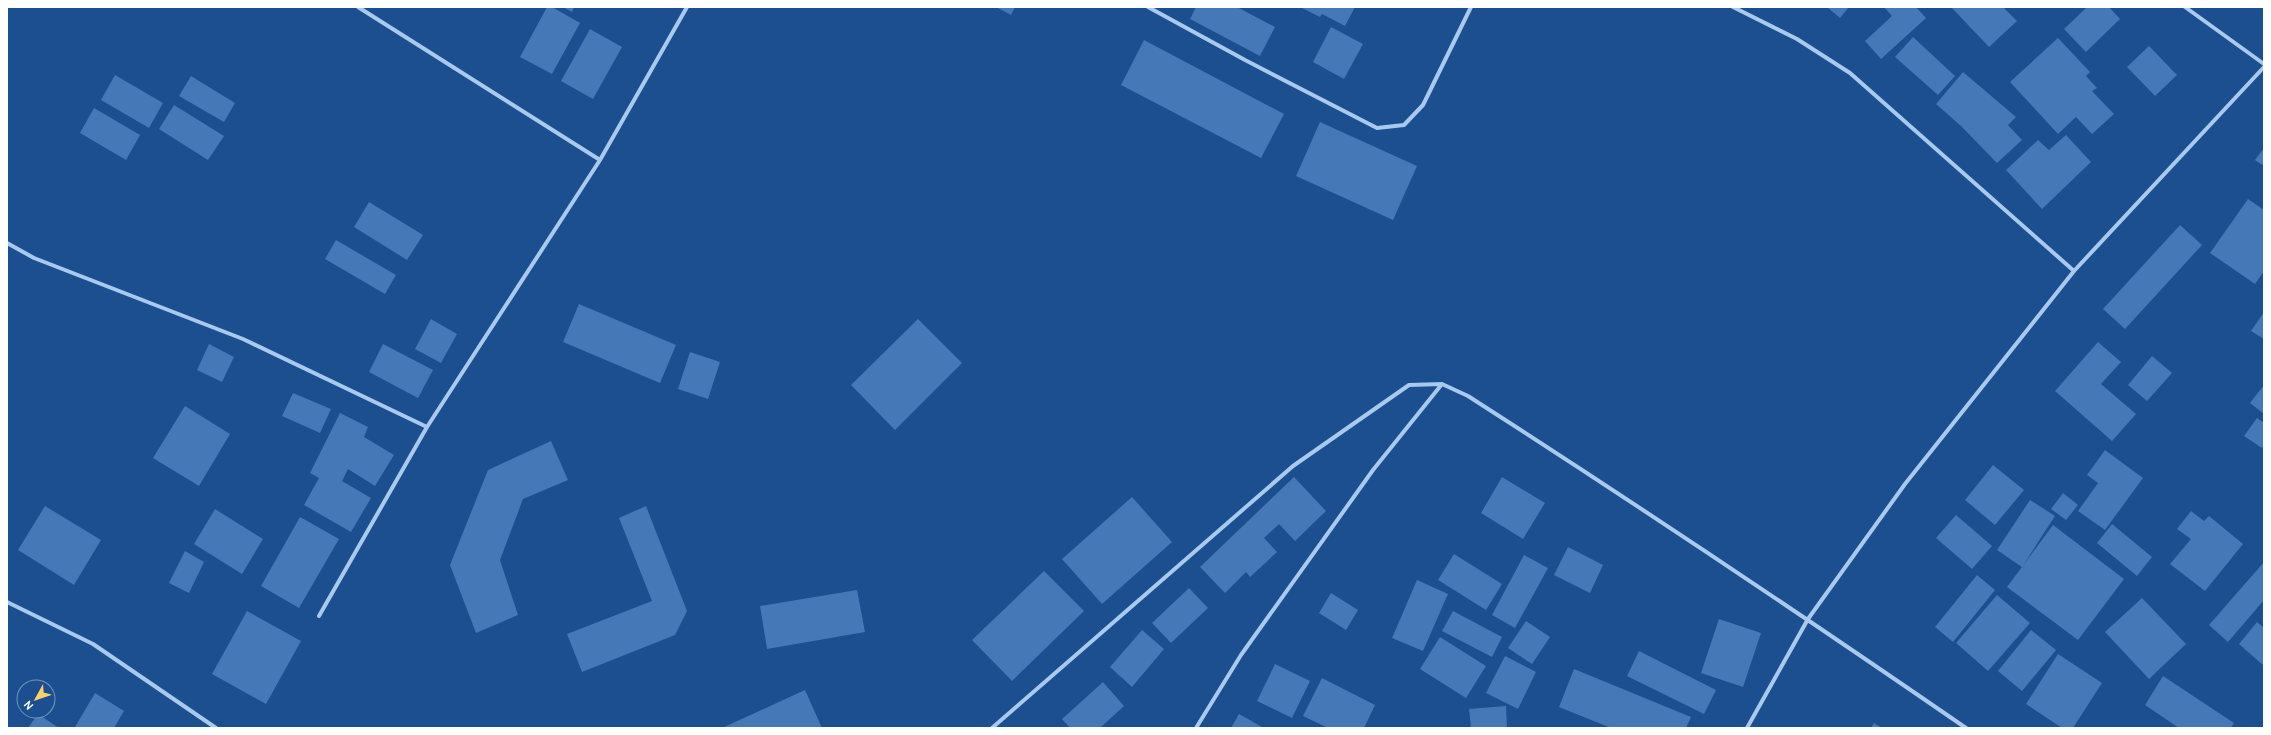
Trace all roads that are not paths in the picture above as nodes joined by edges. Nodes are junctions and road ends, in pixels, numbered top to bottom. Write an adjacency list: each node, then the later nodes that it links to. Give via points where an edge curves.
1 (358, 7): 8 (street)
2 (686, 7): 8 (street)
3 (1148, 7): 4 (street, via 1377,128 1404,125 1423,105)
4 (1471, 7)
5 (1733, 7): 10 (street, via 1798,39 1850,72)
6 (2185, 7): 7 (street)
7 (2264, 66): 10 (street)
8 (600, 160): 12 (street)
9 (7, 242): 12 (street, via 34,258 244,339)
10 (2074, 271): 15 (street, via 1905,484)
11 (1442, 384): 15 (street, via 1468,396); 17 (street, via 1409,385 1293,466); 18 (street, via 1336,521 1241,655)
12 (428, 427): 14 (street)
13 (7, 602): 16 (street, via 92,644)
14 (319, 616)
15 (1808, 619): 19 (street); 20 (street)
16 (216, 728)
17 (992, 728)
18 (1196, 728)
19 (1747, 728)
20 (1966, 728)

